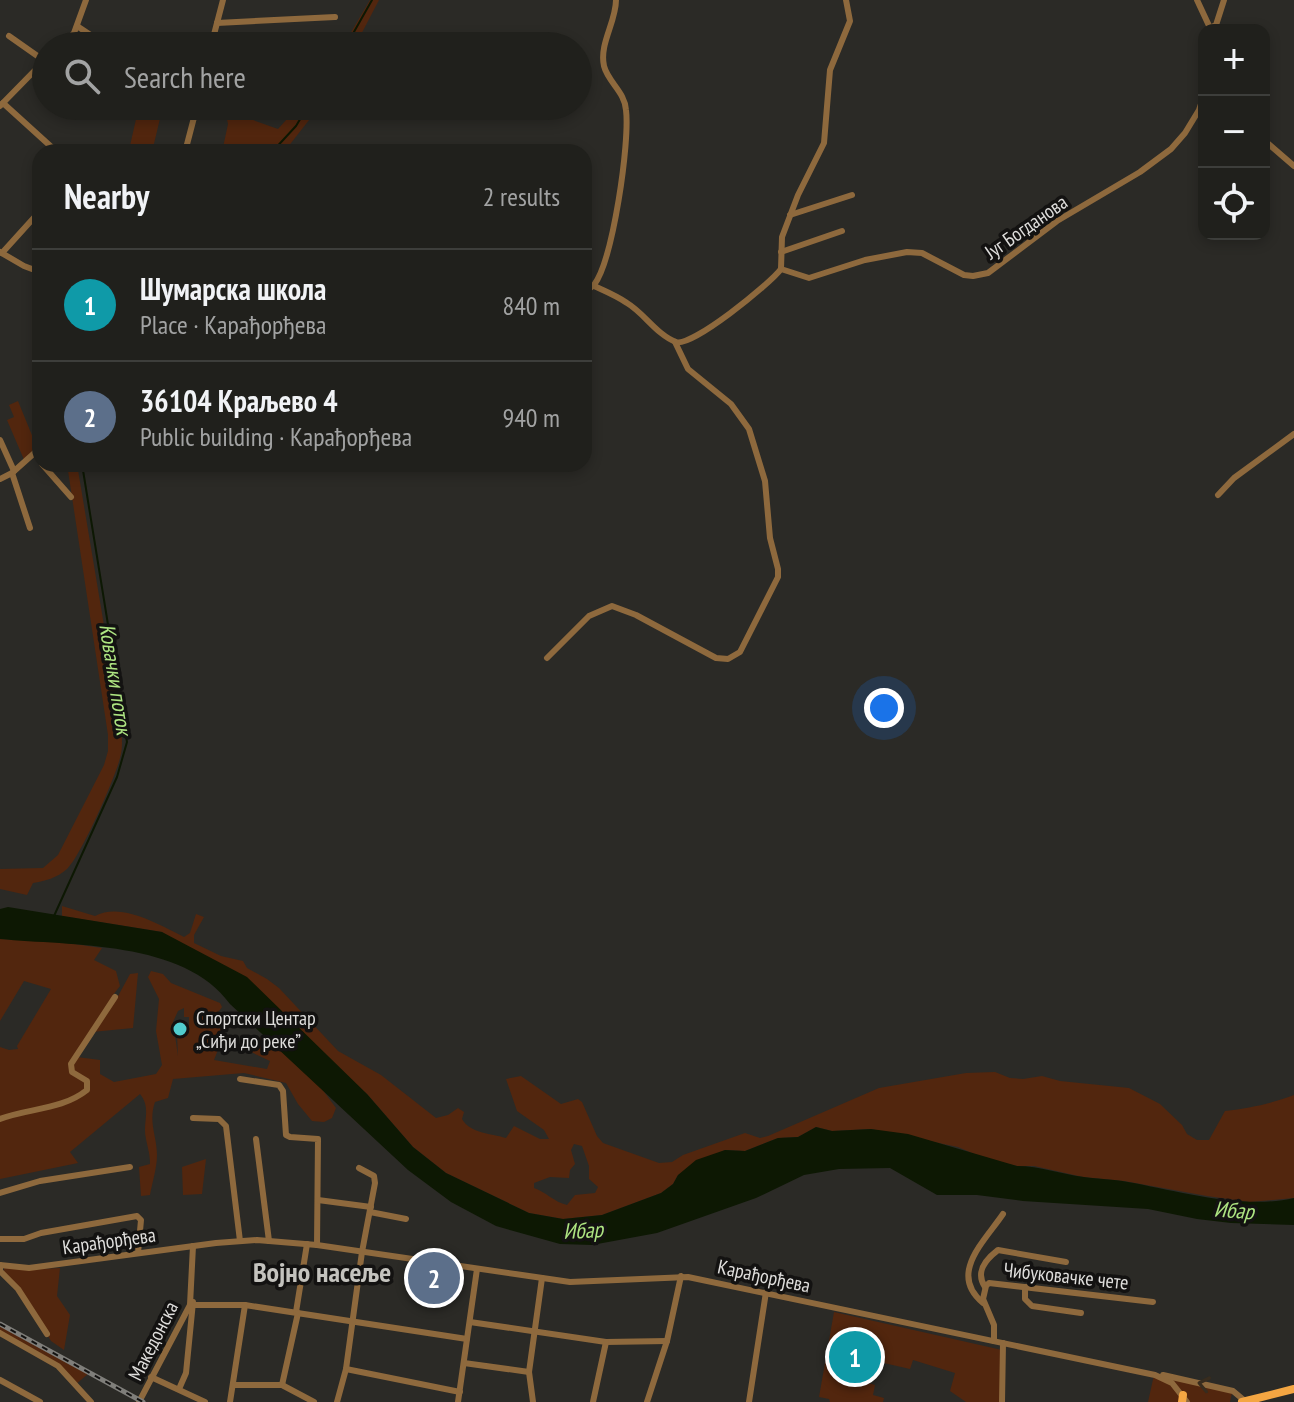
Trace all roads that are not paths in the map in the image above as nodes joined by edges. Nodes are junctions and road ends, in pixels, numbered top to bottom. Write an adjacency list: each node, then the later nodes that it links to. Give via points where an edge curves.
1 (76, 0): 7 (street)
2 (223, 0): 9 (street)
3 (616, 0): 36 (street, via 604,68 627,110 623,165 613,233)
4 (846, 0): 29 (street, via 850,21 830,70 824,143)
5 (1197, 0): 10 (street)
6 (1224, 0): 11 (street)
7 (86, 2): 12 (street)
8 (335, 17): 9 (street)
9 (217, 23): 15 (street)
10 (1208, 24)
11 (1216, 24)
12 (77, 26): 13 (street); 14 (street)
13 (72, 32)
14 (86, 32)
15 (215, 32)
16 (9, 36): 17 (street)
17 (32, 52)
18 (32, 74): 21 (street)
19 (0, 91): 21 (street)
20 (1204, 96): 35 (street, Југ Богданова, via 1171,149 1057,221 988,273 964,275 922,253 907,252 809,278)
21 (9, 97): 22 (street)
22 (1, 105): 24 (street)
23 (193, 120): 25 (street)
24 (47, 144)
25 (187, 144)
26 (1270, 145): 27 (street)
27 (1294, 166)
28 (852, 195): 29 (street)
29 (790, 215): 33 (street)
30 (32, 219): 32 (street)
31 (842, 231): 33 (street)
32 (1, 252): 34 (street)
33 (781, 252): 35 (street)
34 (32, 269)
35 (781, 269): 37 (street, via 691,341)
36 (594, 286): 37 (street, via 627,303)
37 (675, 342): 47 (street, via 688,369 731,404 749,429 765,481 778,577 740,652 728,659 716,658 612,606 589,616)
38 (1294, 434): 44 (street)
39 (0, 440): 41 (street)
40 (32, 456): 41 (street)
41 (13, 472): 43 (street); 46 (street)
42 (49, 472): 45 (street)
43 (0, 479)
44 (1218, 495)
45 (71, 497)
46 (30, 528)
47 (547, 658)
48 (115, 997): 51 (street, via 71,1064 72,1072 89,1084 84,1093 47,1109)
49 (240, 1079): 56 (street, via 279,1085 286,1135 318,1139)
50 (193, 1118): 61 (street, via 219,1119 226,1126)
51 (0, 1119)
52 (256, 1139): 62 (street)
53 (130, 1167): 55 (street)
54 (359, 1168): 57 (street, via 374,1176)
55 (0, 1193)
56 (318, 1200): 57 (street); 64 (street)
57 (370, 1210): 59 (street); 66 (street)
58 (1003, 1214): 78 (street, via 966,1277)
59 (406, 1219)
60 (0, 1239): 67 (street, via 137,1216)
61 (240, 1241): 62 (street, Карађорђева); 65 (street, Карађорђева)
62 (269, 1241): 63 (street, Карађорђева)
63 (307, 1244): 64 (street, Карађорђева); 80 (street)
64 (317, 1245): 66 (street, Карађорђева)
65 (193, 1246): 67 (street, Карађорђева); 77 (street, Македонска)
66 (362, 1252): 70 (street, Карађорђева); 82 (street)
67 (138, 1253): 69 (street, Карађорђева, via 29,1268)
68 (1066, 1262): 73 (street, via 998,1250 979,1274)
69 (0, 1265): 86 (street, Карађорђева)
70 (477, 1269): 72 (street, Карађорђева); 83 (street)
71 (681, 1276): 72 (street, Карађорђева, via 570,1282); 75 (street, Карађорђева); 88 (street)
72 (542, 1278): 84 (street)
73 (985, 1287): 74 (street, Чибуковачке чете); 78 (street, Чибуковачке чете)
74 (1025, 1287): 76 (street, Чибуковачке чете); 81 (street, via 1025,1299 1032,1306)
75 (766, 1292): 89 (street, Карађорђева); 116 (street)
76 (1153, 1302)
77 (192, 1303): 79 (street); 96 (street, Македонска); 100 (street, via 186,1373)
78 (983, 1303): 89 (street, Чибуковачке чете, via 994,1325)
79 (245, 1305): 80 (street); 98 (street)
80 (297, 1313): 82 (street); 99 (street)
81 (1081, 1313)
82 (352, 1321): 87 (street); 93 (street)
83 (470, 1322): 84 (street); 87 (street)
84 (535, 1331): 90 (street); 94 (street)
85 (0, 1333): 106 (street, via 58,1366)
86 (47, 1334)
87 (467, 1339): 92 (street)
88 (667, 1341): 90 (street); 115 (street)
89 (994, 1341): 91 (street, Карађорђева)
90 (606, 1342): 114 (street)
91 (1003, 1343): 95 (street, Карађорђева); 117 (street)
92 (464, 1363): 94 (street); 102 (street)
93 (346, 1369): 102 (street); 111 (street)
94 (529, 1372): 113 (street)
95 (1155, 1375): 103 (street, Карађорђева, via 1172,1383); 104 (street, Карађорђева, one-way to 95, via 1219,1387)
96 (151, 1377): 100 (street); 107 (street, Македонска)
97 (0, 1380): 105 (street)
98 (233, 1385): 99 (street); 109 (street)
99 (282, 1385): 110 (street)
100 (179, 1389): 108 (street)
101 (1294, 1389): 104 (main road)
102 (460, 1392): 112 (street)
103 (1184, 1400)
104 (1242, 1400)
105 (40, 1402)
106 (91, 1402)
107 (139, 1402)
108 (205, 1402)
109 (230, 1402)
110 (314, 1402)
111 (337, 1402)
112 (458, 1402)
113 (533, 1402)
114 (593, 1402)
115 (647, 1402)
116 (749, 1402)
117 (1002, 1402)

